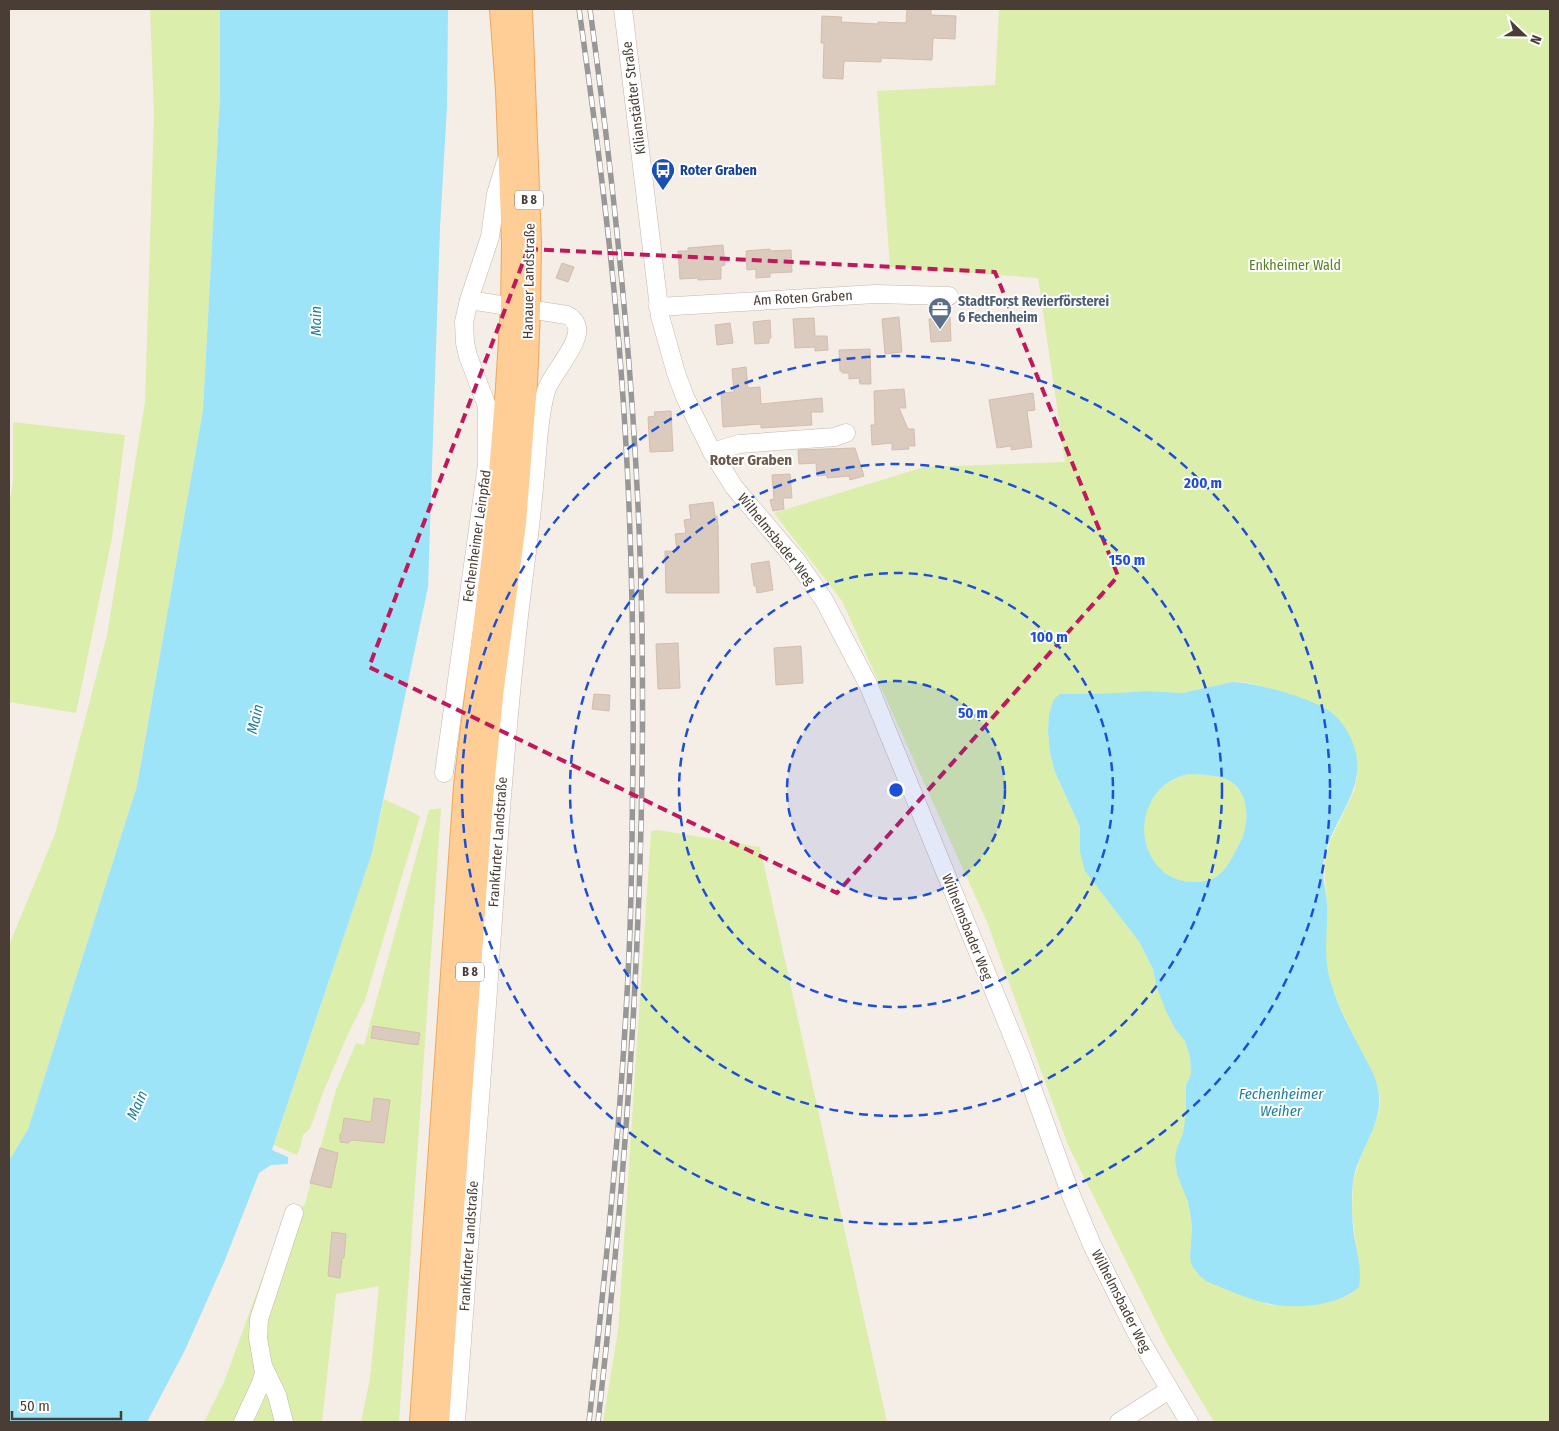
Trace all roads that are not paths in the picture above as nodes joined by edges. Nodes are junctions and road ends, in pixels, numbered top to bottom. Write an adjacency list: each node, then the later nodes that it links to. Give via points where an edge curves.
1 (501, 9): 4 (main road, Hanauer Landstraße / B 8)
2 (521, 9): 8 (main road, Hanauer Landstraße / B 8, via 528,175)
3 (623, 9): 7 (street, Kilianstädter Straße)
4 (510, 148): 6 (street, Fechenheimer Leinpfad, via 496,194 490,236); 8 (main road, Hanauer Landstraße / B 8, via 513,244)
5 (949, 296): 7 (street, Am Roten Graben, via 874,294)
6 (469, 300): 8 (street); 11 (street, Fechenheimer Leinpfad, via 464,322 466,343 487,406 486,465)
7 (658, 307): 10 (street, Wilhelmsbader Weg, via 676,373)
8 (521, 309): 17 (main road, B 8, via 505,415 494,547 465,786); 18 (main road, Hanauer Landstraße / B 8, via 515,523 482,796); 19 (street, Frankfurter Landstraße, via 567,315 574,318 578,329 573,346 549,382 540,424 502,789)
9 (846, 433): 10 (street, via 835,437 739,444)
10 (712, 452): 14 (street, Wilhelmsbader Weg, via 734,487 796,560 824,600 868,684 1021,1057 1071,1195 1139,1338)
11 (444, 773)
12 (294, 1213): 13 (street, via 259,1319 258,1338)
13 (263, 1366): 15 (street, via 264,1372); 16 (street, via 277,1395)
14 (1169, 1390): 20 (street); 21 (street, Wilhelmsbader Weg)
15 (243, 1422)
16 (284, 1422)
17 (421, 1422)
18 (438, 1422)
19 (456, 1422)
20 (1119, 1422)
21 (1189, 1422)

